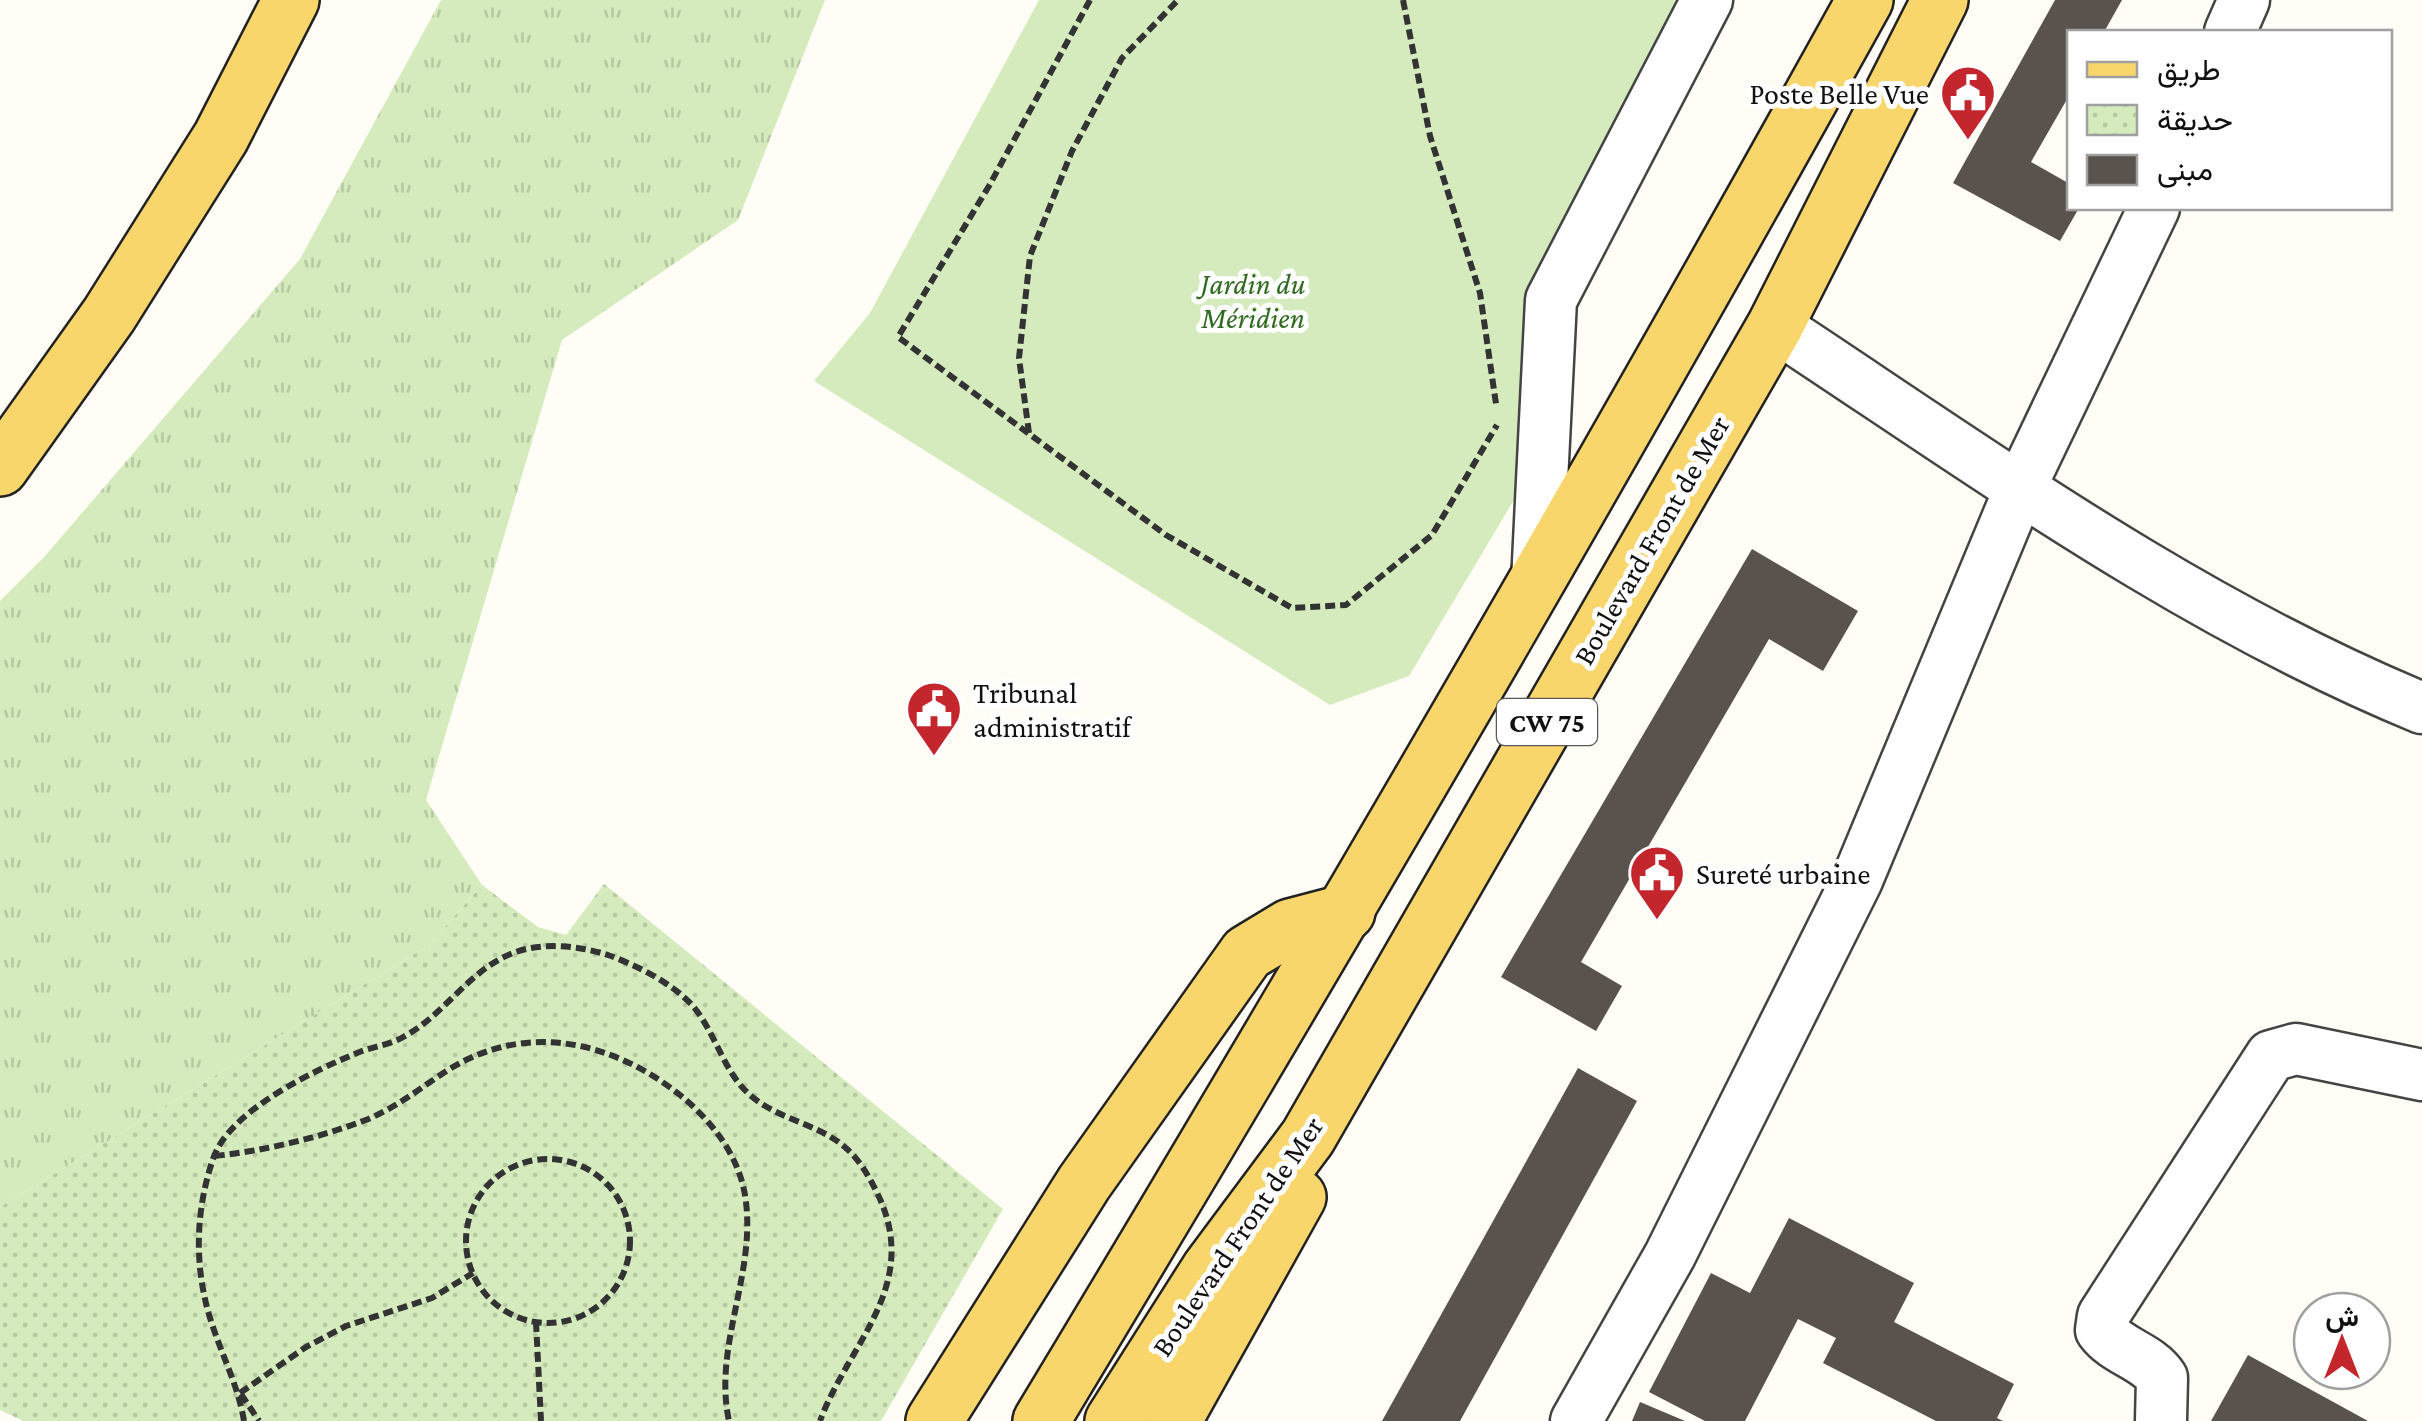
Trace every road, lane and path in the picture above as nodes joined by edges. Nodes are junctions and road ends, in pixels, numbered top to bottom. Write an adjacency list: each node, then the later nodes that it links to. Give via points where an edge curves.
1 (291, 0): 13 (main road, via 221,137 109,315)
2 (1090, 0): 12 (path, via 898,337)
3 (1178, 0): 12 (path, via 1122,58 1072,151 1030,256 1019,358)
4 (1404, 0): 12 (path, via 1430,136 1480,292 1499,421 1432,535 1346,604 1292,608 1166,535)
5 (1707, 0): 15 (street, via 1550,300)
6 (1865, 0): 15 (main road, CW 75)
7 (1940, 0): 11 (main road, Boulevard Front de Mer / CW 75)
8 (2244, 0): 9 (street)
9 (2231, 30)
10 (2153, 210): 14 (street)
11 (1774, 326): 14 (street); 19 (main road, Boulevard Front de Mer / CW 75)
12 (1029, 434)
13 (0, 468)
14 (2021, 486): 16 (street, via 2191,594); 33 (street, via 1857,880 1670,1255)
15 (1536, 582): 17 (main road, CW 75)
16 (2422, 708)
17 (1346, 912): 29 (main road, via 1290,928 1248,953 1084,1184); 30 (main road, CW 75)
18 (2422, 1075): 34 (street, via 2296,1049 2271,1056 2103,1316 2101,1330 2109,1342 2162,1378)
19 (1308, 1137): 31 (main road, Boulevard Front de Mer / CW 75, via 1209,1270); 32 (main road, via 1307,1173 1294,1206)
20 (214, 1156): 23 (path, via 196,1260 211,1322); 27 (path, via 363,1121 483,1052 518,1042 566,1041 610,1052 659,1078 706,1116 736,1162 747,1204 722,1381); 28 (path, via 228,1130 297,1082 402,1038 498,960 560,946 607,955 692,1005 746,1092 848,1149 873,1184 892,1226 893,1266 879,1311)
21 (474, 1273): 22 (path, via 498,1308); 22 (path, via 466,1227 476,1200 495,1178 540,1159 569,1161 595,1174 629,1220 630,1254 621,1281 603,1304 578,1319); 23 (path, via 432,1298 346,1326)
22 (536, 1322): 26 (path)
23 (240, 1394): 24 (path); 25 (path)
24 (241, 1421)
25 (260, 1421)
26 (540, 1421)
27 (729, 1421)
28 (820, 1421)
29 (934, 1421)
30 (1041, 1421)
31 (1114, 1421)
32 (1173, 1421)
33 (1576, 1421)
34 (2160, 1421)

